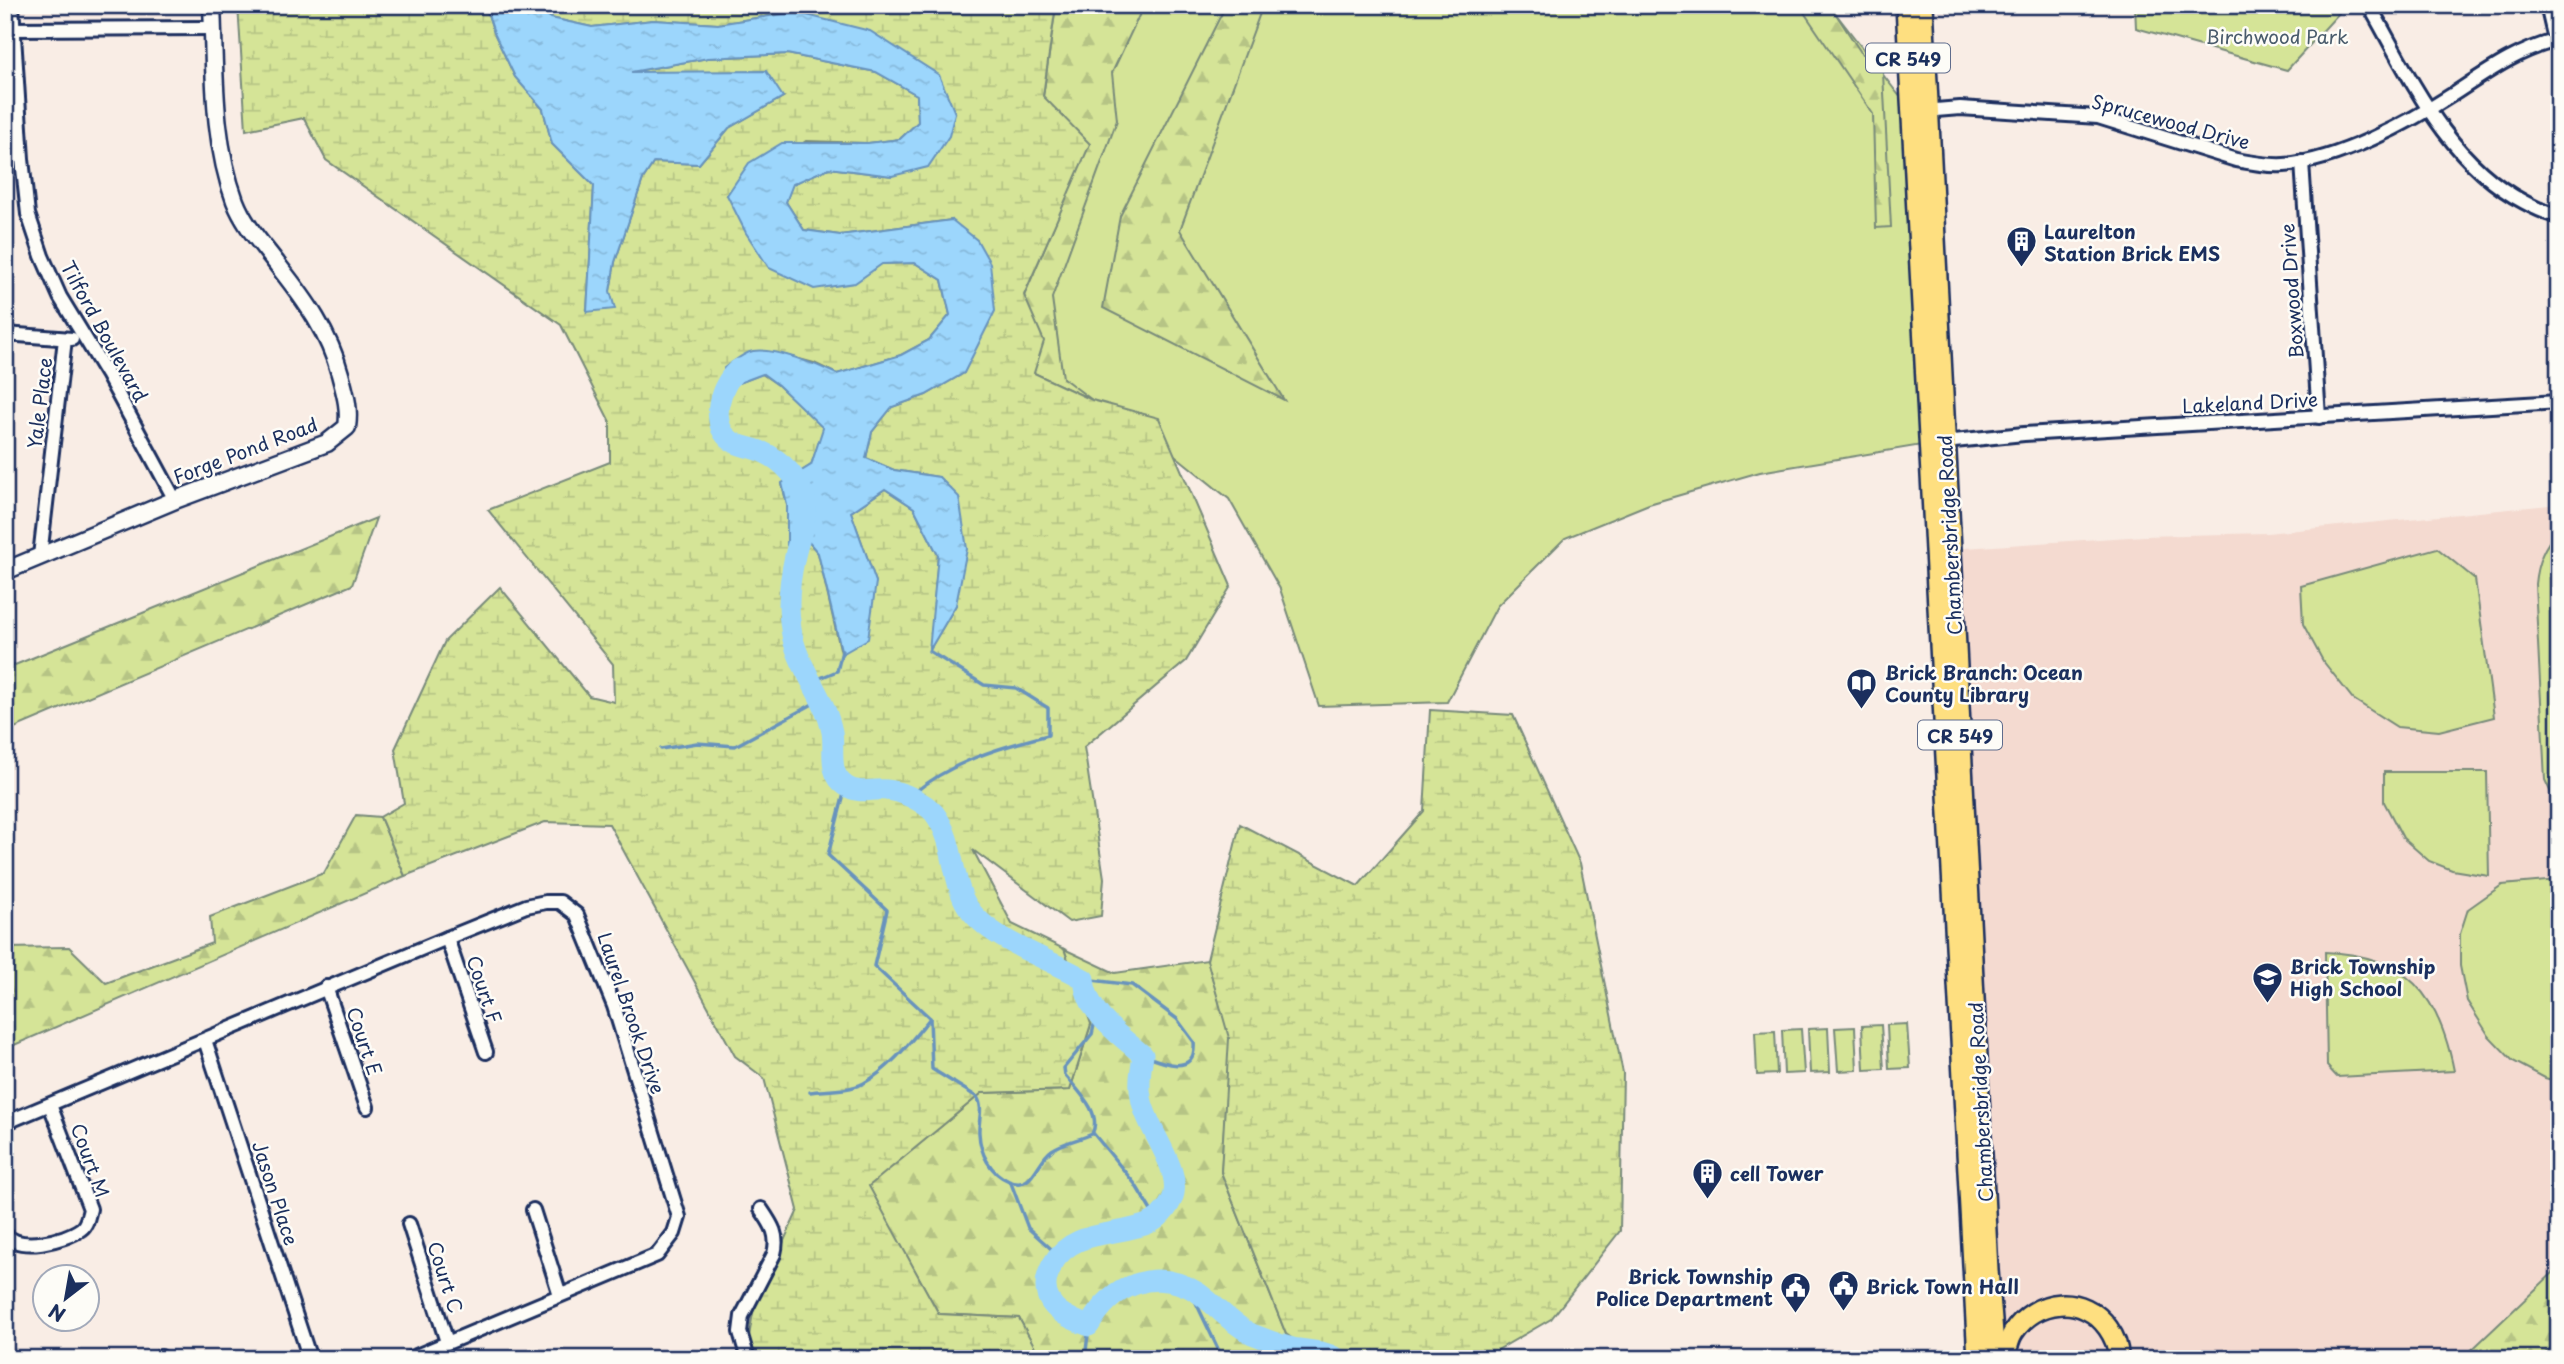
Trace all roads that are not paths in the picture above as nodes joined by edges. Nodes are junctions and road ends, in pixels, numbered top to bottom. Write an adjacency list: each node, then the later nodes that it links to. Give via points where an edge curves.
1 (12, 5): 8 (street, Tilford Boulevard)
2 (212, 5): 7 (street, Forge Pond Road)
3 (1906, 5): 11 (main road, Chambersbridge Road / CR 549)
4 (1923, 5): 11 (main road, Chambersbridge Road / CR 549)
5 (2369, 5): 10 (street)
6 (2547, 5): 9 (street)
7 (213, 28): 8 (street); 20 (street, Forge Pond Road, via 219,145 233,195 251,232 315,314 336,360 349,415 347,427 327,443)
8 (10, 29): 16 (street, Tilford Boulevard, via 28,214 60,297)
9 (2557, 40): 10 (street, Sprucewood Drive, via 2522,53)
10 (2429, 110): 12 (street, Sprucewood Drive, via 2353,148); 13 (street, via 2489,181)
11 (1920, 111): 12 (street, Sprucewood Drive, via 1960,108 2098,117 2236,160 2284,165); 19 (main road, Chambersbridge Road / CR 549); 39 (main road, Chambersbridge Road / CR 549)
12 (2302, 162): 18 (street, Boxwood Drive)
13 (2559, 216)
14 (5, 334): 15 (street)
15 (65, 339): 16 (street); 21 (street, Yale Place)
16 (86, 340): 20 (street, Tilford Boulevard)
17 (2559, 402): 18 (street, Lakeland Drive)
18 (2319, 417): 19 (street, Lakeland Drive)
19 (1944, 442): 40 (main road, Chambersbridge Road / CR 549)
20 (175, 500): 21 (street, Forge Pond Road)
21 (40, 556): 22 (street, Forge Pond Road)
22 (5, 570)
23 (447, 938): 24 (street, Laurel Brook Drive); 26 (street, Court F); 34 (street, Laurel Brook Drive, via 526,906 560,902 577,915 614,1006 679,1217 657,1255)
24 (326, 987): 25 (street, Laurel Brook Drive); 28 (street, Court E)
25 (205, 1040): 27 (street, Laurel Brook Drive); 36 (street, Jason Place)
26 (486, 1052)
27 (50, 1105): 29 (street, Laurel Brook Drive); 33 (street, Court M, via 90,1209 86,1225 37,1244 20,1243)
28 (367, 1107)
29 (5, 1124)
30 (761, 1209): 38 (street, via 774,1228 776,1245 742,1316 740,1332)
31 (533, 1210): 34 (street)
32 (409, 1224): 35 (street, Court C)
33 (5, 1234)
34 (560, 1295): 35 (street, Laurel Brook Drive)
35 (447, 1342): 37 (street, Laurel Brook Drive)
36 (310, 1359)
37 (409, 1359)
38 (748, 1359)
39 (1978, 1359)
40 (1995, 1359)
41 (2005, 1359): 42 (main road, via 2013,1333 2030,1314 2067,1303 2081,1306 2104,1322 2119,1349)
42 (2118, 1359)

